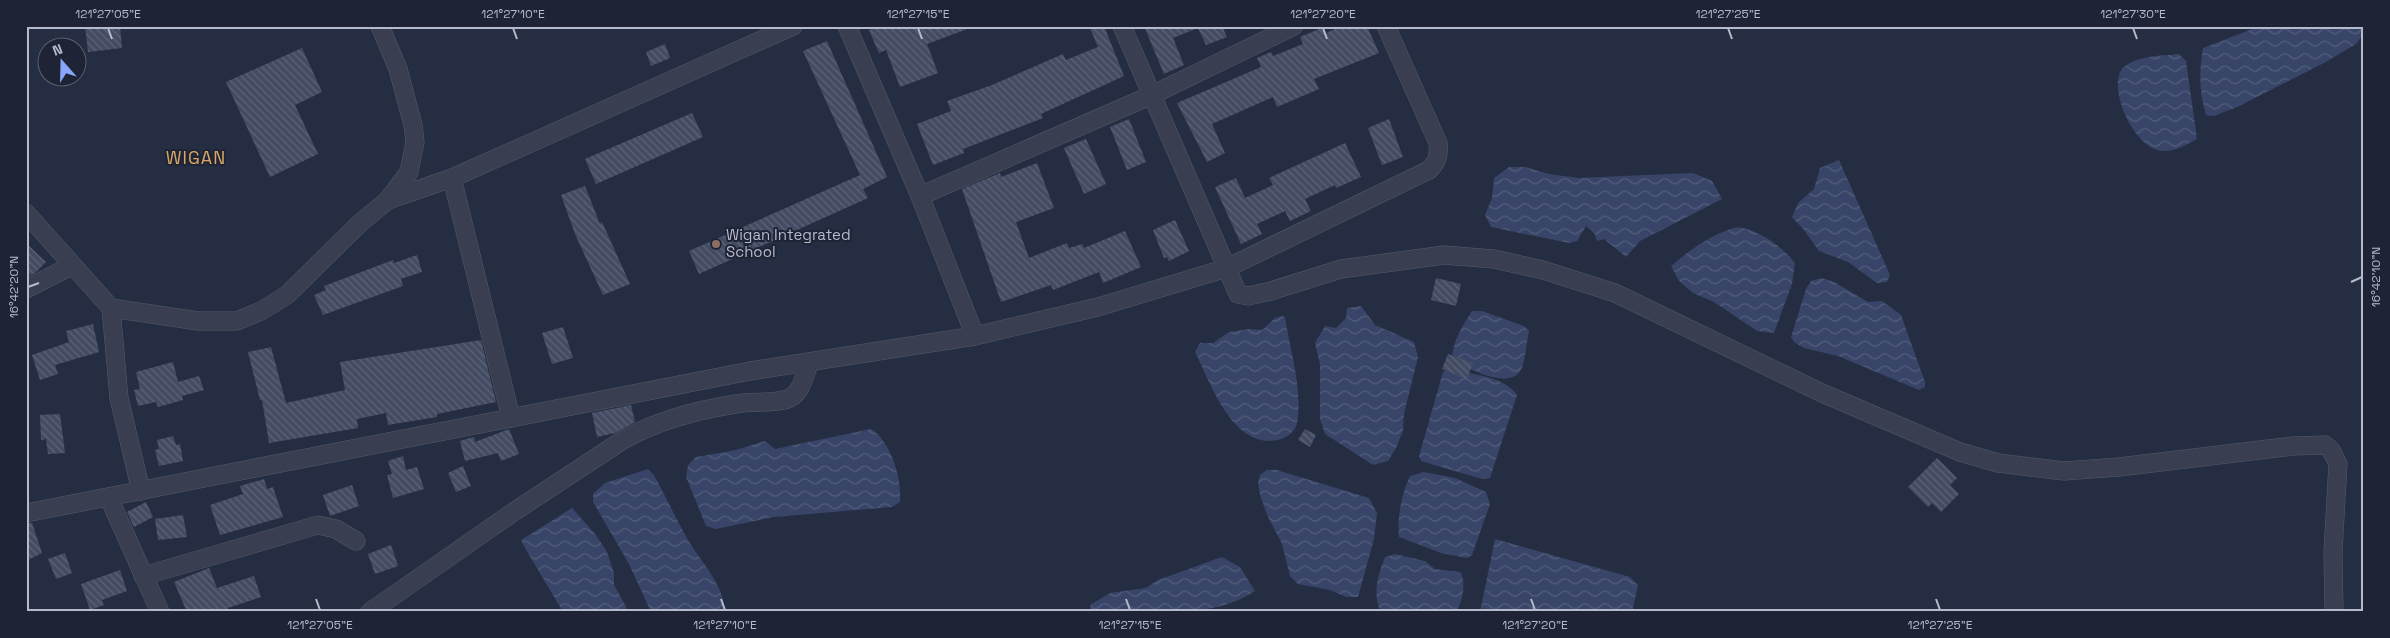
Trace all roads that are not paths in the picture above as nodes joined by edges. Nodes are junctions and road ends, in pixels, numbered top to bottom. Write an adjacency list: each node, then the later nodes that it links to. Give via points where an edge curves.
1 (380, 26): 10 (street, via 398,69 415,142 409,172)
2 (793, 26): 8 (street)
3 (847, 26): 9 (street)
4 (1122, 26): 7 (street)
5 (1294, 26): 7 (street)
6 (1386, 26): 13 (street, via 1438,143 1436,163 1429,170)
7 (1152, 95): 9 (street); 13 (street)
8 (452, 178): 10 (street); 18 (street)
9 (920, 196): 16 (street)
10 (388, 200): 15 (street, via 287,295 261,311 237,320 198,321)
11 (26, 213): 12 (street)
12 (71, 266): 14 (street); 15 (street)
13 (1227, 268): 16 (street, via 1134,298); 26 (street, via 1238,294 1248,296 1341,269 1444,255 1494,259 1543,270 1615,293 1822,393 1960,452 1998,463 2064,471 2325,445 2338,464 2333,552)
14 (26, 289)
15 (111, 308): 19 (street, via 118,398)
16 (975, 336): 17 (street)
17 (810, 362): 18 (street); 25 (street, via 800,389 789,398 738,403 686,414 635,433 515,511)
18 (511, 418): 19 (street)
19 (141, 491): 20 (street)
20 (109, 498): 21 (street); 23 (street)
21 (26, 513)
22 (356, 541): 23 (street, via 336,529 318,525)
23 (143, 576): 24 (street)
24 (160, 612)
25 (370, 612)
26 (2334, 612)

